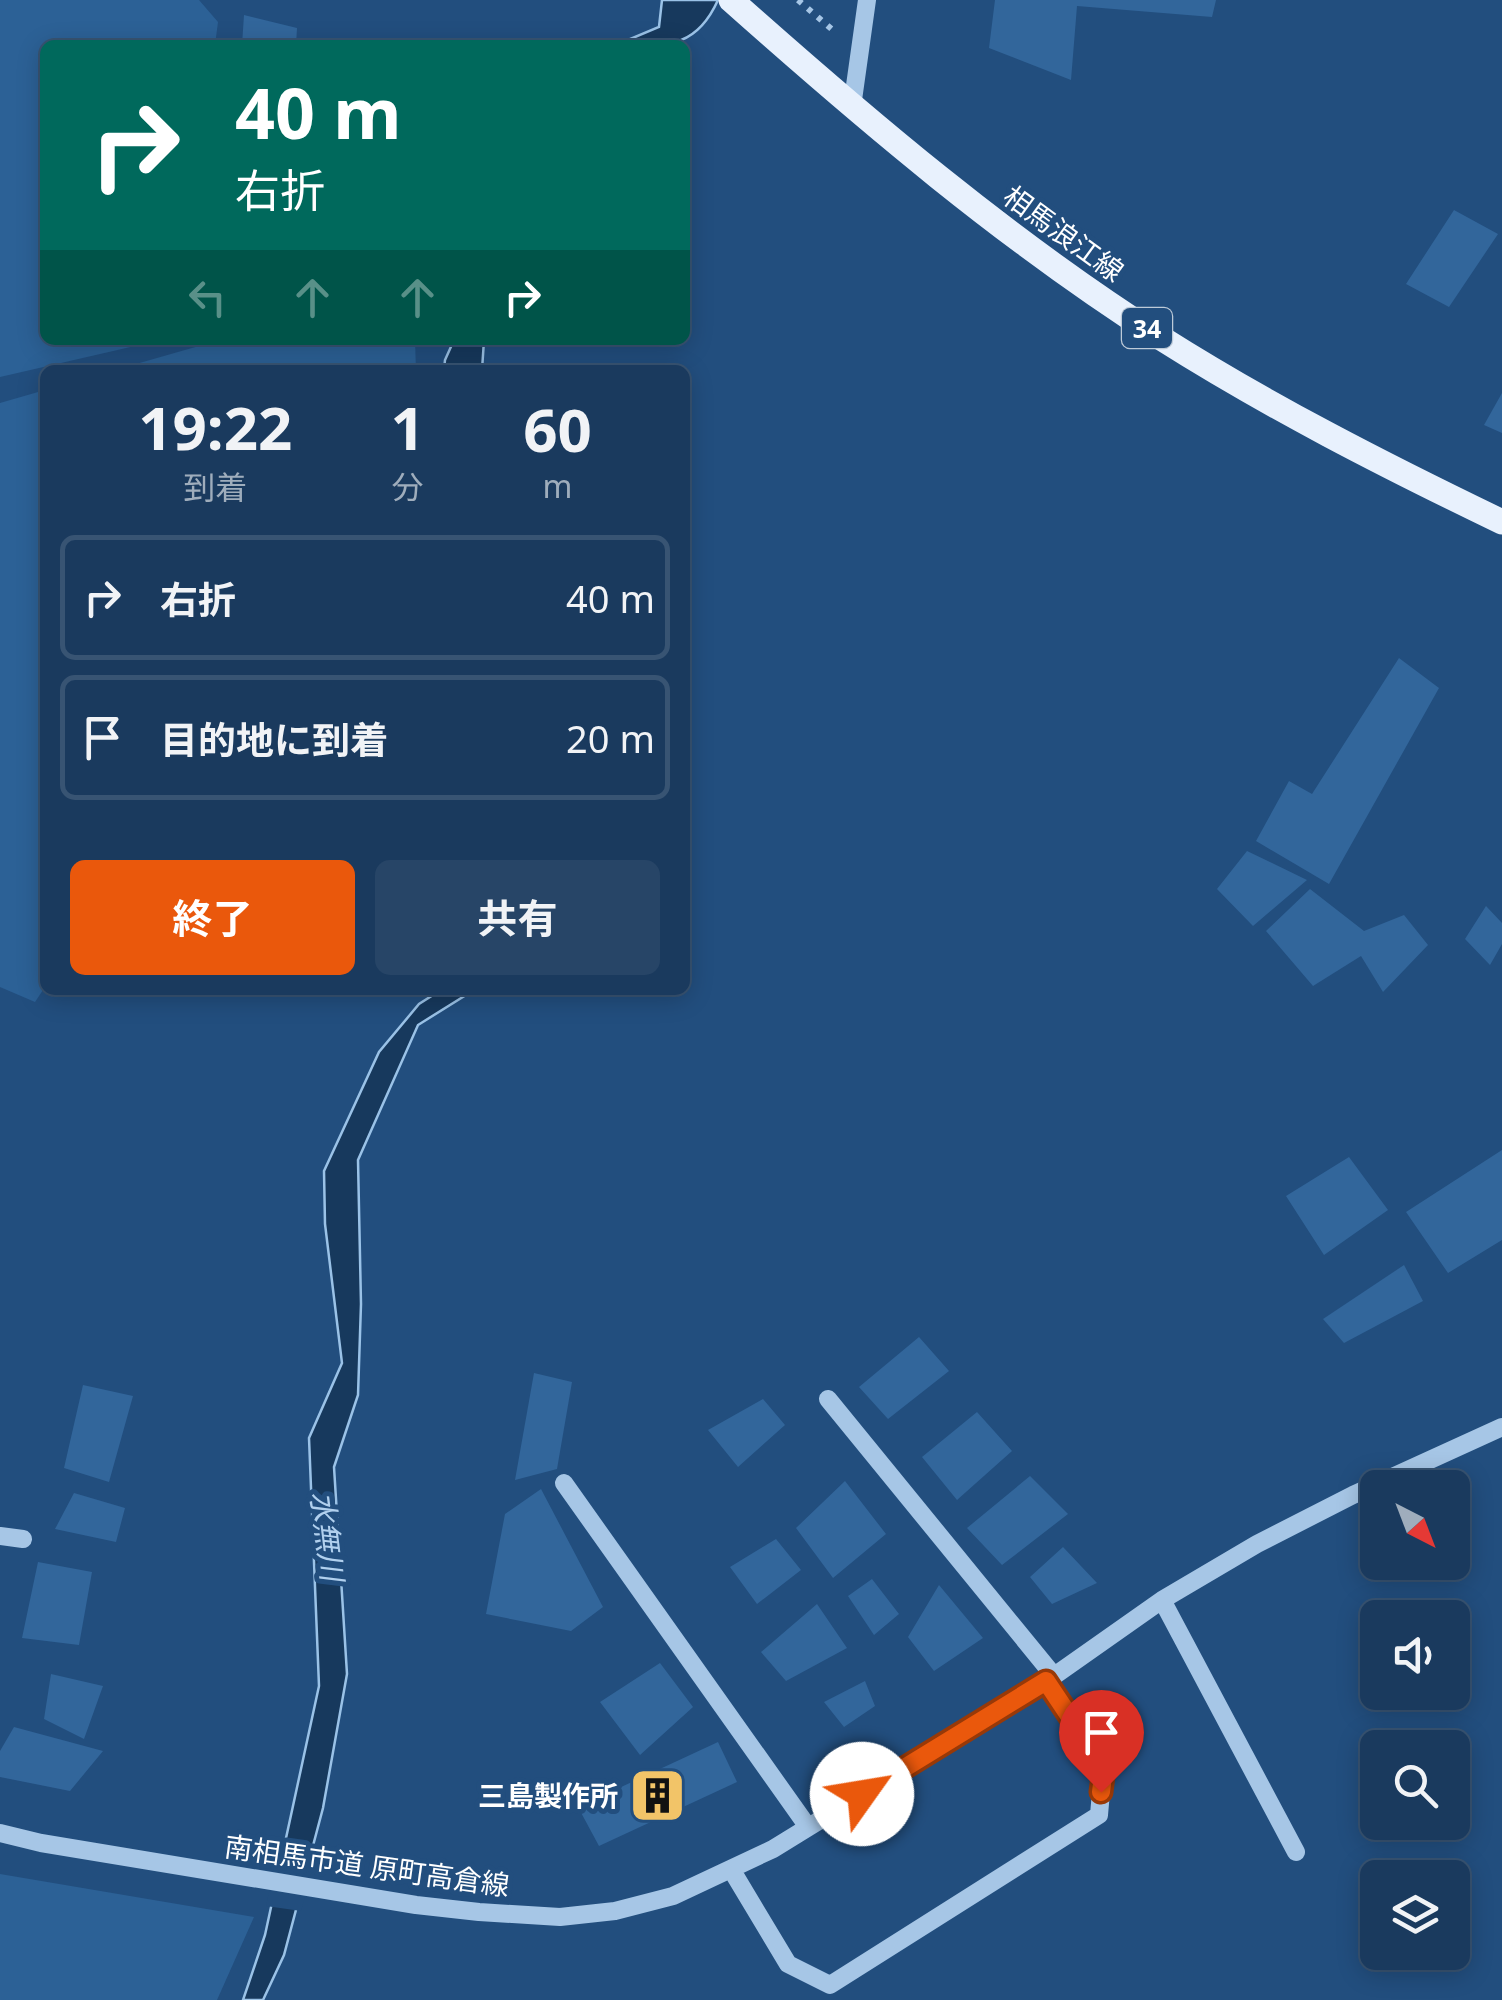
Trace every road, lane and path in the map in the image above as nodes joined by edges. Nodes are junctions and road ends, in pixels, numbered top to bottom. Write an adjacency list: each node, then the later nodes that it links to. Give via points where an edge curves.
1 (731, 0): 5 (main road, 相馬浪江線 / 34)
2 (798, 0): 4 (path)
3 (867, 0): 5 (street)
4 (837, 34)
5 (852, 108): 6 (main road, 相馬浪江線 / 34, via 1162,338 1385,465)
6 (1502, 522)
7 (828, 1399): 13 (street)
8 (1502, 1427): 12 (street, 南相馬市道 原町高倉線, via 1352,1494)
9 (564, 1483): 14 (street)
10 (0, 1536): 11 (street)
11 (23, 1539)
12 (1162, 1600): 13 (street, 南相馬市道 原町高倉線); 16 (street)
13 (1050, 1679): 14 (street, 南相馬市道 原町高倉線); 17 (street, via 1104,1768 1099,1816 830,1985 788,1964)
14 (808, 1828): 17 (street, 南相馬市道 原町高倉線)
15 (0, 1833): 17 (street, 南相馬市道 原町高倉線, via 416,1906 560,1916 673,1896)
16 (1296, 1852)
17 (731, 1869)

